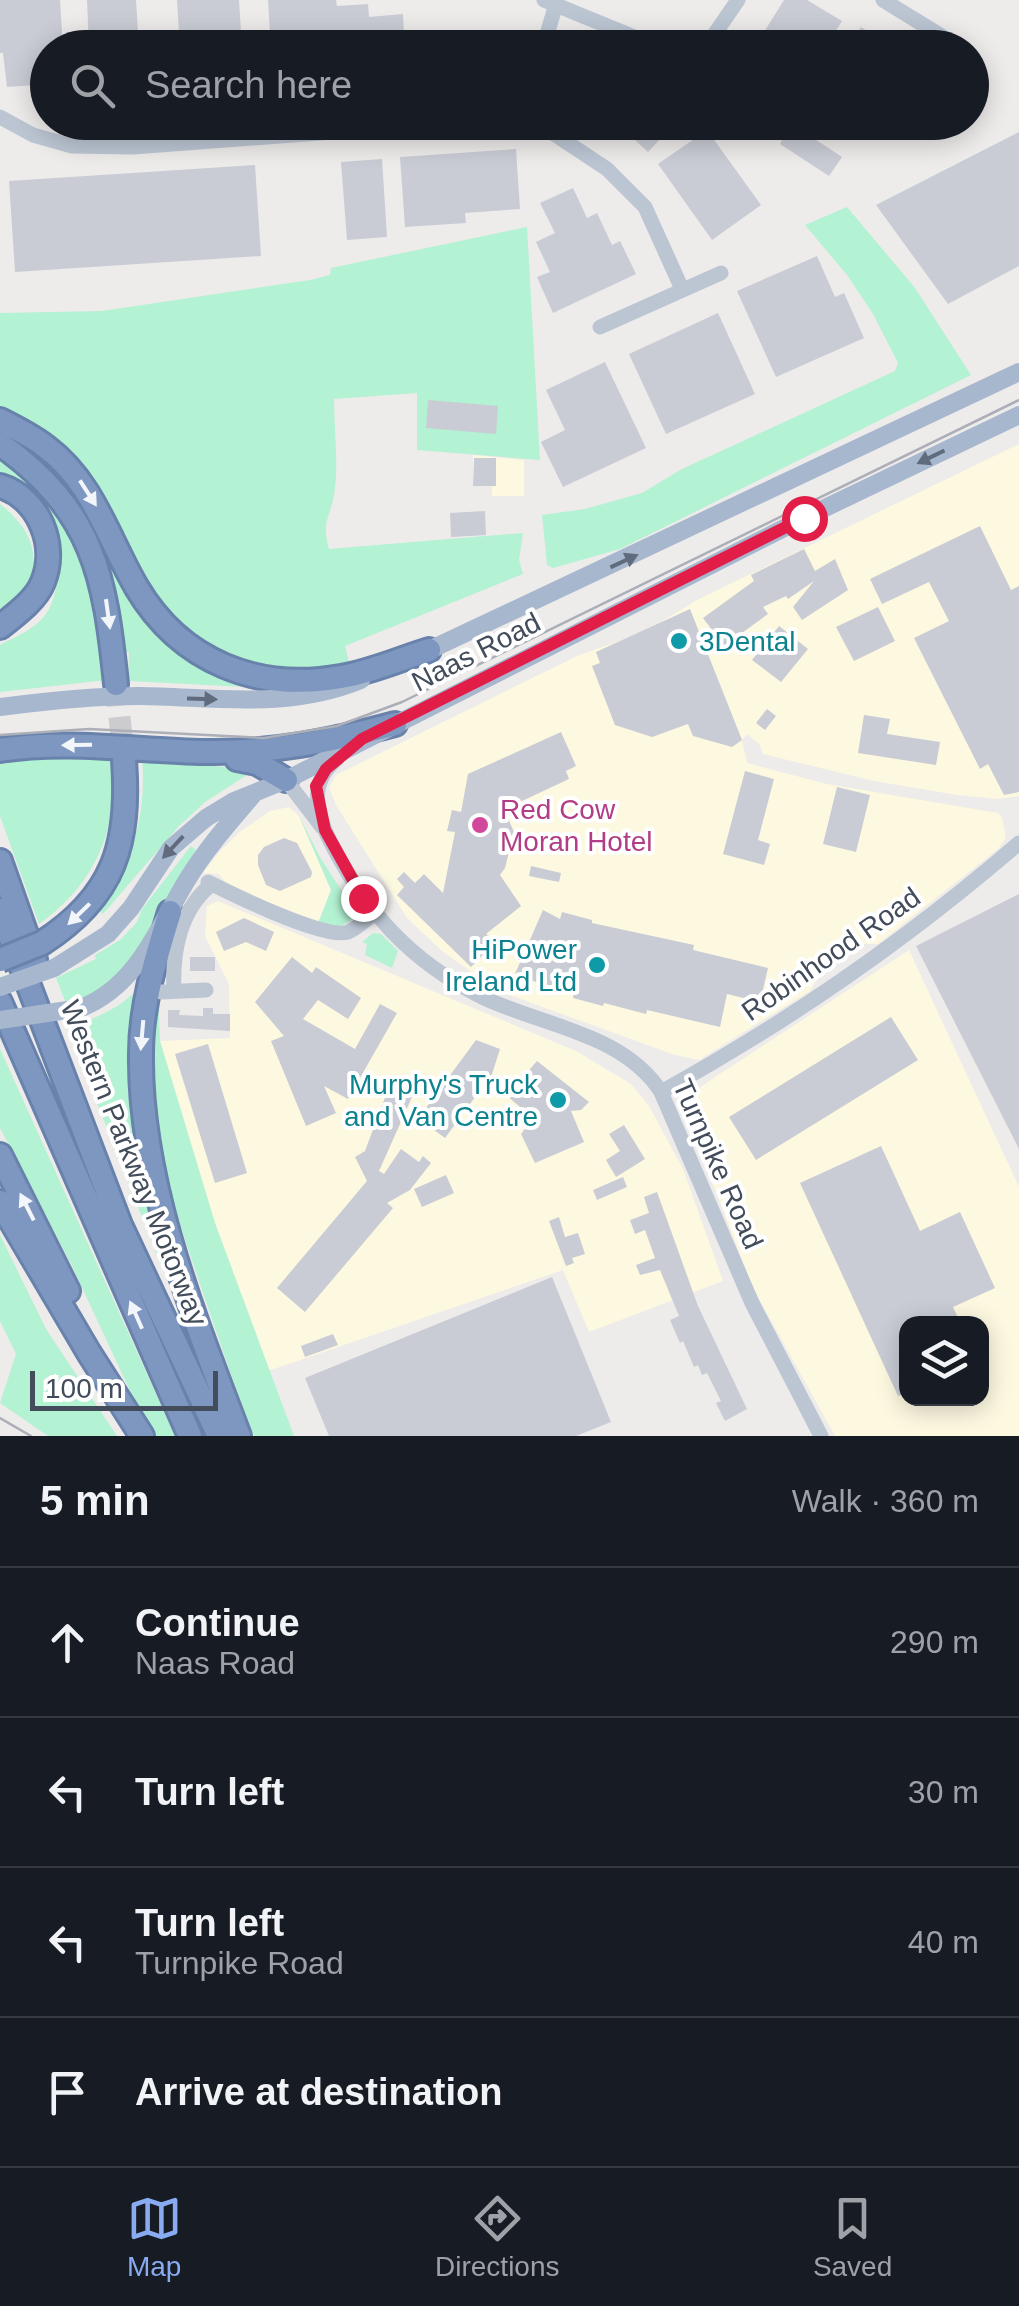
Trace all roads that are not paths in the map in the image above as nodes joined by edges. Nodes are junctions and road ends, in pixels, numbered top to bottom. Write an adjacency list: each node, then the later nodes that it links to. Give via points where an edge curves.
1 (738, 0): 6 (street)
2 (883, 0): 7 (street)
3 (550, 2): 4 (street); 5 (street)
4 (546, 30)
5 (618, 30)
6 (717, 30)
7 (932, 30)
8 (0, 117): 9 (street)
9 (30, 132)
10 (52, 140): 11 (street, via 132,147)
11 (225, 140)
12 (564, 140): 14 (street, via 608,169 645,208)
13 (722, 273): 14 (street)
14 (682, 289): 15 (street)
15 (600, 327)
16 (1019, 372): 22 (main road, Naas Road, one-way to 16)
17 (1019, 416): 25 (main road, Naas Road, one-way to 25)
18 (0, 420): 22 (highway, one-way to 22, via 50,449 77,478 150,606 183,643 209,660 254,678 300,681 342,677)
19 (0, 444): 23 (highway, one-way to 23, via 48,484 88,544 106,600)
20 (0, 486): 21 (highway, via 37,514 49,549 43,584)
21 (0, 627)
22 (429, 650): 24 (main road, Naas Road, one-way to 22, via 99,697 303,698)
23 (116, 684)
24 (0, 707)
25 (395, 724): 26 (main road, Naas Road); 28 (highway, via 299,747)
26 (362, 739): 30 (main road, Naas Road); 33 (street, via 316,786)
27 (0, 750): 28 (highway, one-way to 27, via 105,745)
28 (209, 752): 30 (highway, via 257,763)
29 (124, 760): 39 (highway, one-way to 39, bridge, via 125,826 110,874 82,913 42,943)
30 (286, 780): 31 (main road, Naas Road); 32 (street)
31 (258, 792): 32 (street, via 277,792); 37 (main road, via 202,858); 40 (main road, Naas Road, one-way to 40, bridge, via 220,808 181,838 108,934 54,968)
32 (305, 807): 33 (street)
33 (325, 830): 38 (street, Turnpike Road)
34 (1019, 843): 44 (street, Robinhood Road, via 860,971)
35 (0, 861): 45 (highway, via 82,1099)
36 (0, 910): 45 (highway, Western Parkway Motorway)
37 (170, 912): 43 (main road, bridge, via 128,976 104,997 81,1008); 52 (highway, one-way to 52, via 140,1052 149,1144 170,1237)
38 (374, 914): 41 (street, via 347,932 332,932 210,883 198,894 173,952 168,992); 44 (street, Turnpike Road, via 448,977 626,1055)
39 (0, 960)
40 (0, 987)
41 (206, 990)
42 (0, 1002): 50 (highway, Western Parkway Motorway, one-way to 42)
43 (0, 1020)
44 (661, 1092): 53 (street, Turnpike Road, via 752,1304)
45 (86, 1141): 51 (highway, Western Parkway Motorway)
46 (0, 1154): 48 (highway, one-way to 46)
47 (0, 1202): 48 (highway)
48 (114, 1389): 49 (highway)
49 (142, 1436)
50 (190, 1436)
51 (219, 1436)
52 (239, 1436)
53 (821, 1436)

